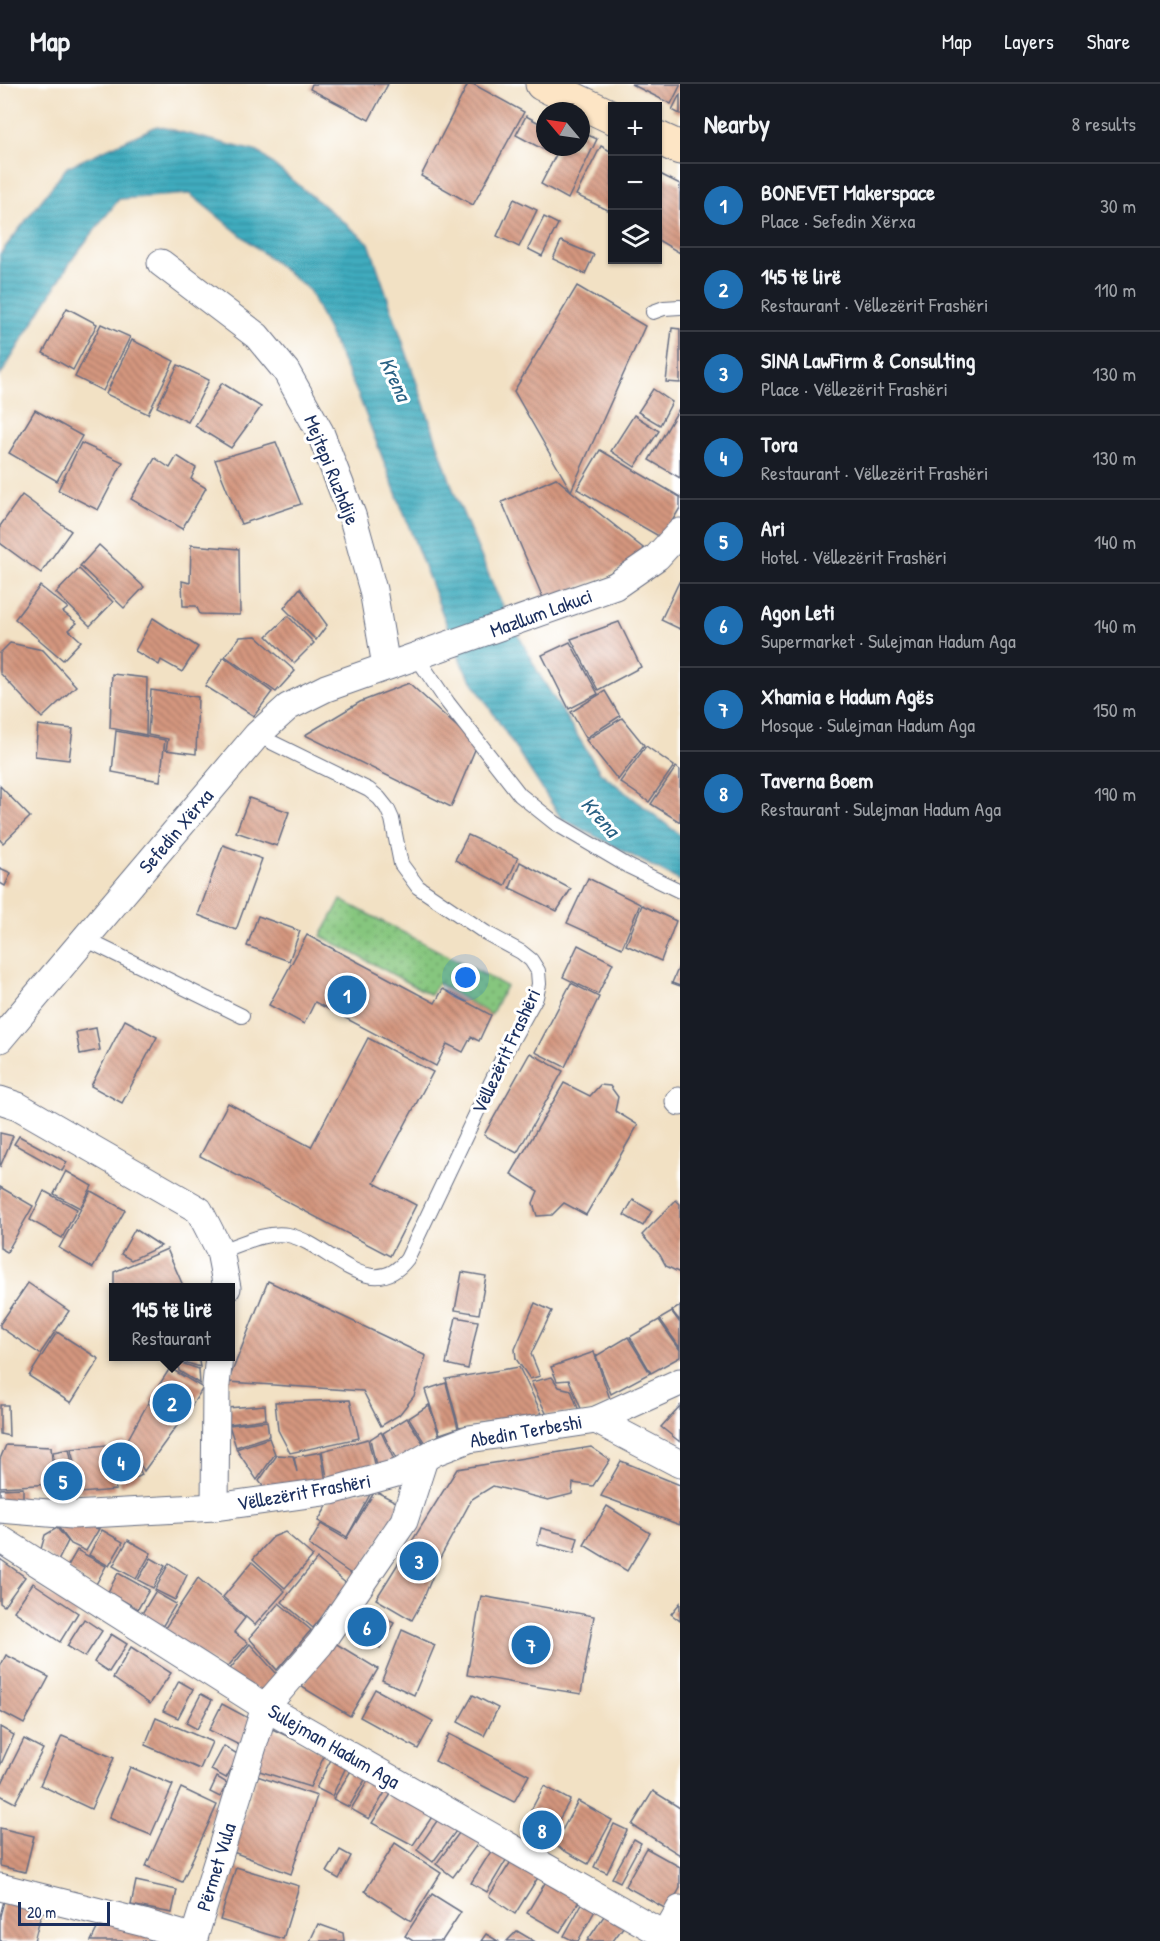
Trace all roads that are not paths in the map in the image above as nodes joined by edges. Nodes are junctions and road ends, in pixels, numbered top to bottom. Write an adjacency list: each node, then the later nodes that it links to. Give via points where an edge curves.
1 (542, 84): 2 (main road)
2 (608, 115)
3 (662, 140): 4 (main road)
4 (680, 148)
5 (161, 263): 10 (street, Mejtepi Ruzhdije, via 257,336 286,371 320,432 352,515 373,590)
6 (680, 307): 7 (lane)
7 (653, 312)
8 (680, 532): 9 (street, Mazllum Lakuci, via 657,557 615,586)
9 (416, 656): 10 (street, Mazllum Lakuci); 12 (lane, via 520,795 555,823)
10 (386, 666): 11 (street, Sefedin Xërxa, via 288,707)
11 (257, 735): 13 (street, Sefedin Xërxa); 17 (lane, Vëllezërit Frashëri, via 379,798 392,819 401,864 418,887 531,960 538,971 539,984 536,997 400,1269 389,1275 364,1275 300,1239 279,1234)
12 (680, 891)
13 (85, 939): 14 (lane); 15 (street, Sefedin Xërxa)
14 (242, 1016)
15 (0, 1040)
16 (0, 1100): 17 (street, via 18,1106 199,1210)
17 (220, 1251): 18 (street)
18 (226, 1283)
19 (218, 1361): 24 (street, Vëllezërit Frashëri)
20 (680, 1382): 21 (street, Abedin Terbeshi)
21 (596, 1420): 22 (street, Abedin Terbeshi, via 469,1439); 23 (street)
22 (424, 1459): 24 (street, Vëllezërit Frashëri, via 400,1472 332,1491); 27 (street, via 404,1521 320,1644)
23 (680, 1464)
24 (216, 1507): 25 (street, Vëllezërit Frashëri, via 72,1515)
25 (0, 1509)
26 (0, 1539): 27 (street, Sulejman Hadum Aga)
27 (265, 1707): 30 (street, Sulejman Hadum Aga); 31 (street, Përmet Vula)
28 (0, 1887): 31 (street, Përmet Vula, via 144,1923)
29 (680, 1909): 30 (street)
30 (670, 1938)
31 (193, 1940)

